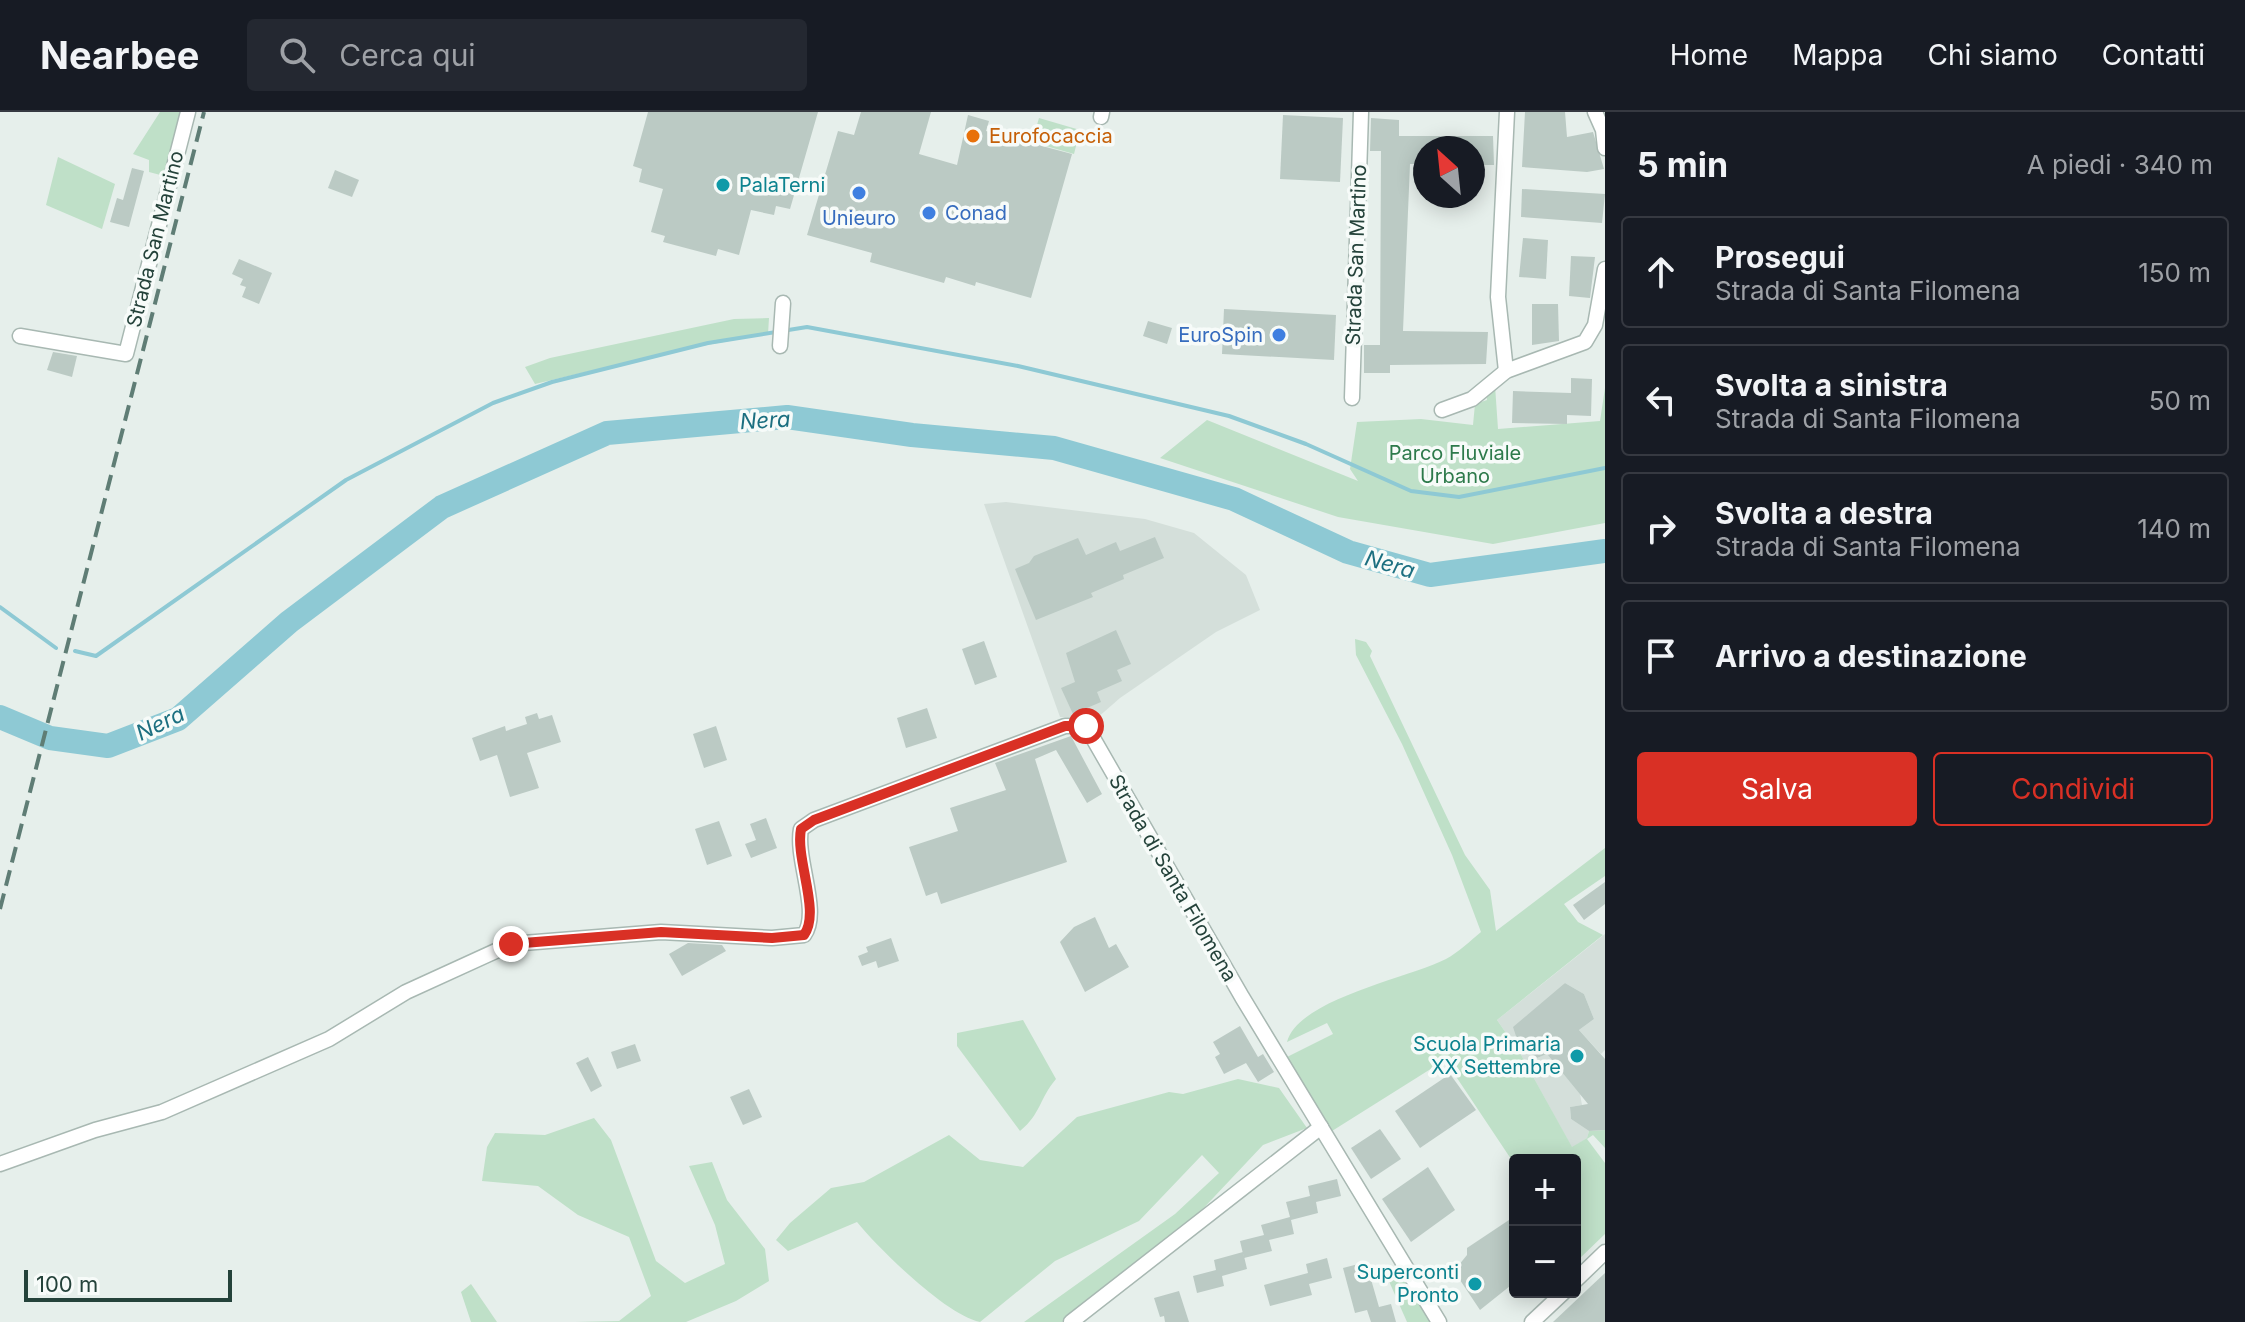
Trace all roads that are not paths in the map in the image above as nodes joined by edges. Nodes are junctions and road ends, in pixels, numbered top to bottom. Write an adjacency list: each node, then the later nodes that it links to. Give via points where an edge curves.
1 (188, 112): 8 (street, Strada San Martino, via 126,354)
2 (1361, 112): 11 (street, Strada San Martino)
3 (1507, 112): 10 (street, via 1498,297)
4 (1595, 112): 5 (street)
5 (1605, 148)
6 (1605, 269): 10 (street, via 1595,325 1585,342)
7 (783, 303): 9 (street)
8 (20, 336)
9 (780, 346)
10 (1506, 371): 12 (street, via 1472,399)
11 (1352, 398)
12 (1442, 410)
13 (1321, 1127): 14 (street, Strada di Santa Filomena, via 1086,726 1065,726 801,829 798,847 810,907 804,935 661,932 511,944 406,992 329,1039 162,1112); 18 (street); 19 (street, Strada di Santa Filomena)
14 (0, 1164)
15 (1605, 1252): 16 (street)
16 (1581, 1275)
17 (1558, 1298): 20 (street)
18 (1071, 1322)
19 (1439, 1322)
20 (1532, 1322)

